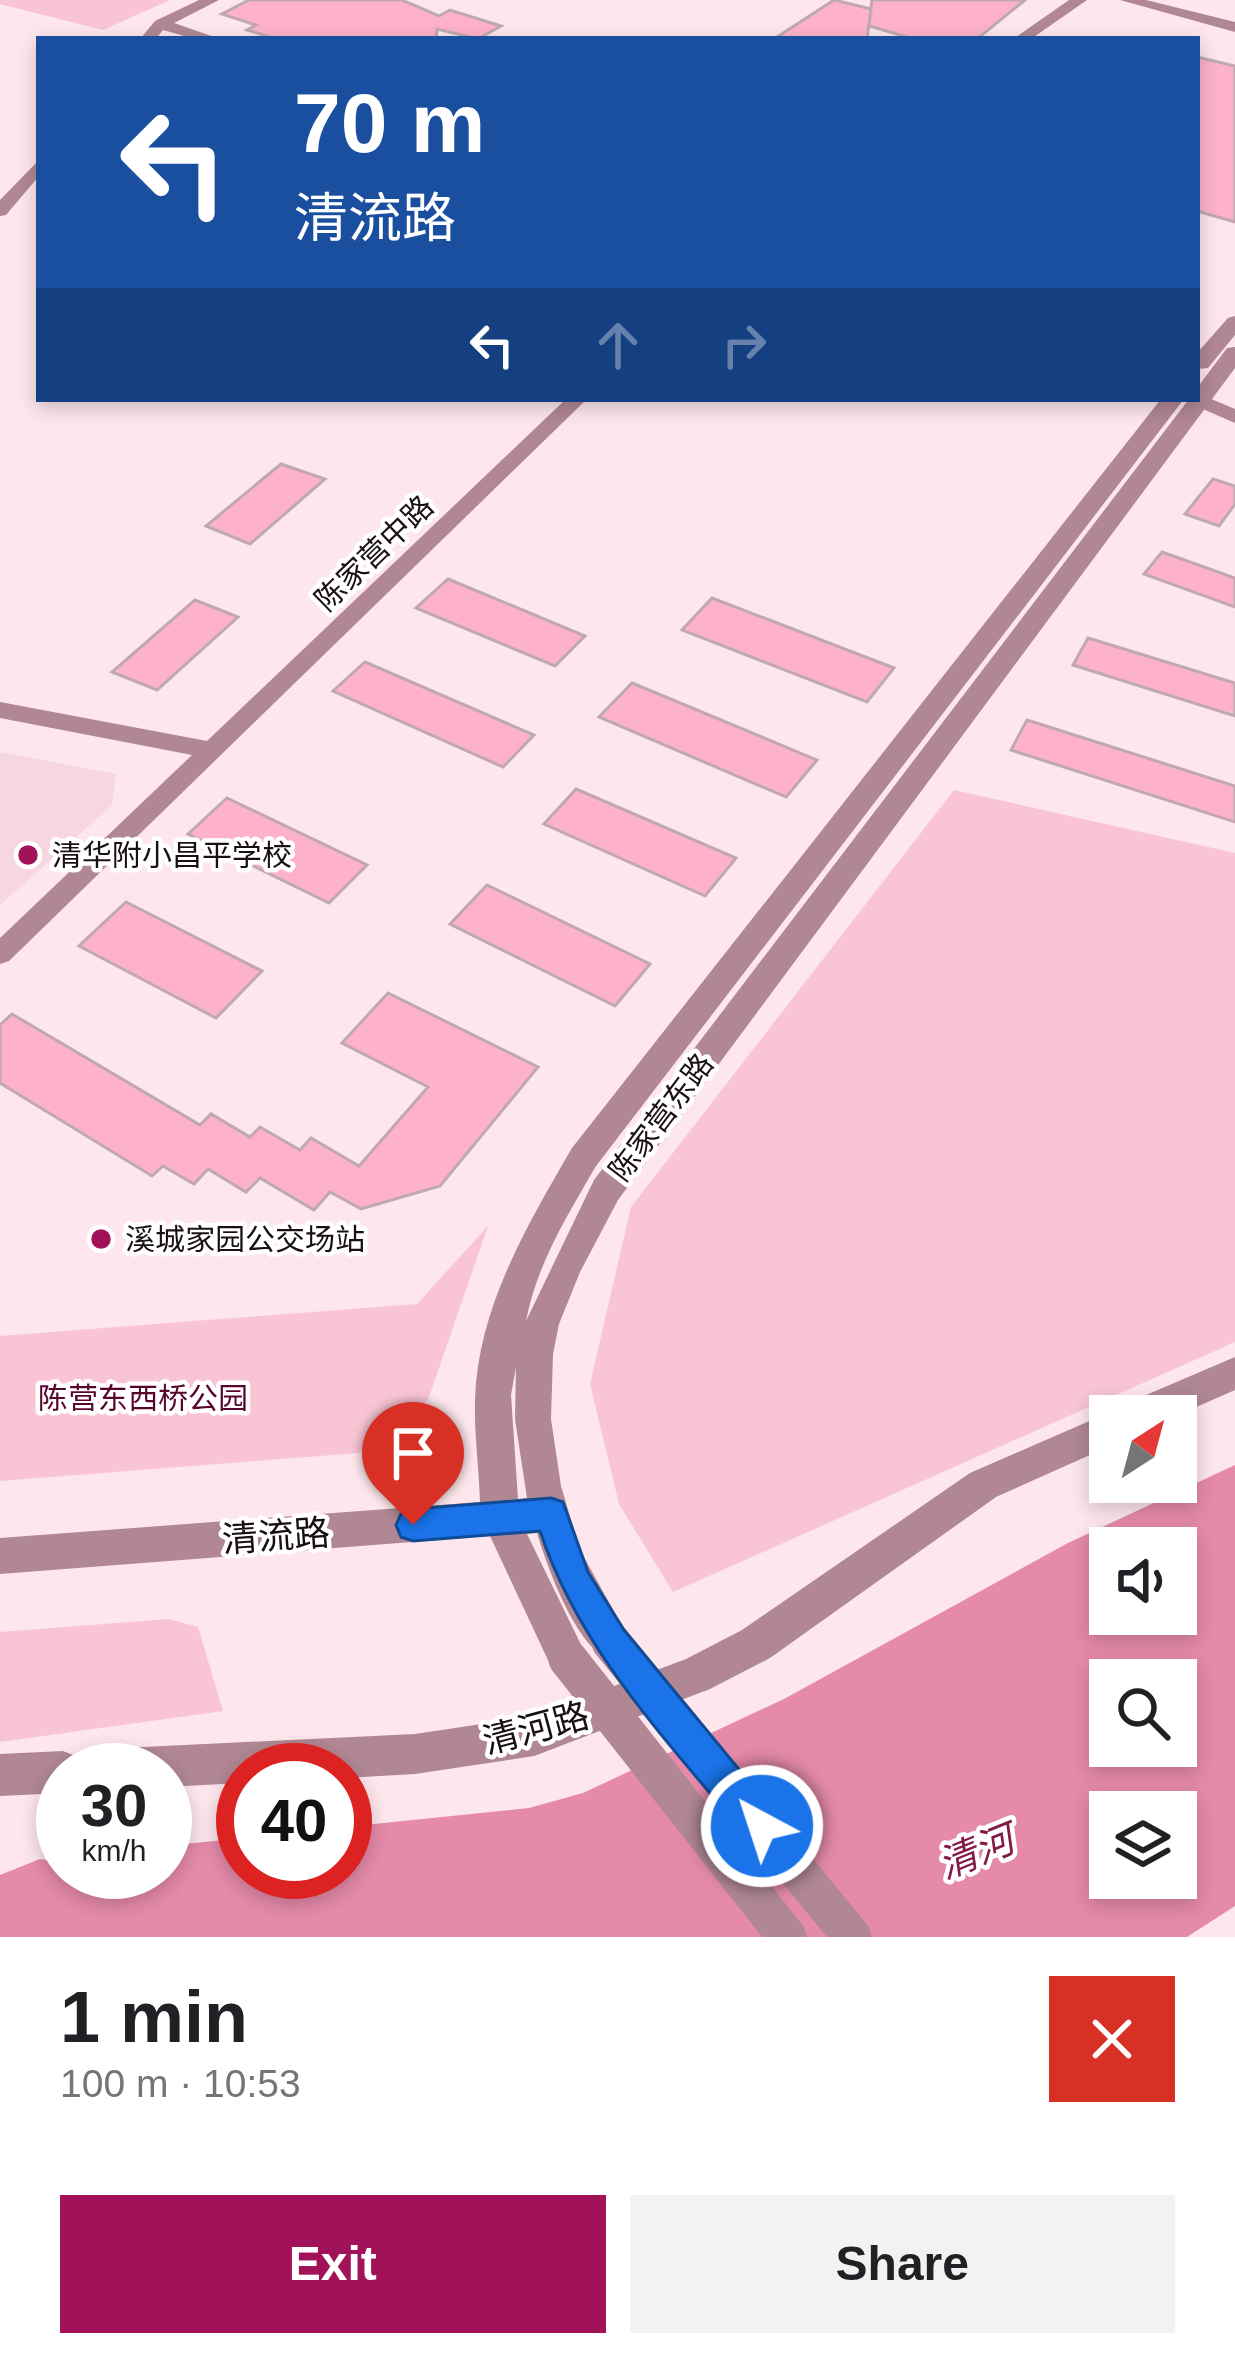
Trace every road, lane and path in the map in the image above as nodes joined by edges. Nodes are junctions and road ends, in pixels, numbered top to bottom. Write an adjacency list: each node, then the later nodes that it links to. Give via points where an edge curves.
1 (211, 0): 4 (street)
2 (1079, 0): 8 (street)
3 (1128, 0): 5 (street)
4 (160, 24): 6 (street); 7 (street)
5 (1235, 27)
6 (150, 36)
7 (202, 36)
8 (1025, 36)
9 (36, 169): 10 (street)
10 (0, 211)
11 (1235, 322): 13 (street)
12 (1235, 353): 14 (street, 陈家营东路)
13 (1200, 364)
14 (1200, 395)
15 (1200, 400): 19 (street)
16 (574, 402): 21 (street, 陈家营中路)
17 (1171, 402): 27 (street, 陈家营东路, via 584,1157 514,1293 493,1395)
18 (1195, 402): 26 (street, 陈家营东路, via 606,1190 566,1262 533,1370 533,1419)
19 (1235, 417)
20 (0, 710): 21 (street)
21 (212, 750): 22 (street, 陈家营中路)
22 (0, 954)
23 (1235, 1373): 24 (street)
24 (1185, 1395)
25 (1089, 1438): 29 (street, 清河路, via 983,1485 756,1644 696,1676 533,1736 415,1754)
26 (551, 1514): 27 (street, 清流路); 33 (street, 陈家营东路, bridge, via 574,1580 611,1642)
27 (500, 1518): 28 (street, 清流路); 32 (street, 陈家营东路, bridge, via 568,1659)
28 (0, 1556)
29 (192, 1765)
30 (36, 1773): 31 (street)
31 (0, 1775)
32 (787, 1937)
33 (852, 1937)

